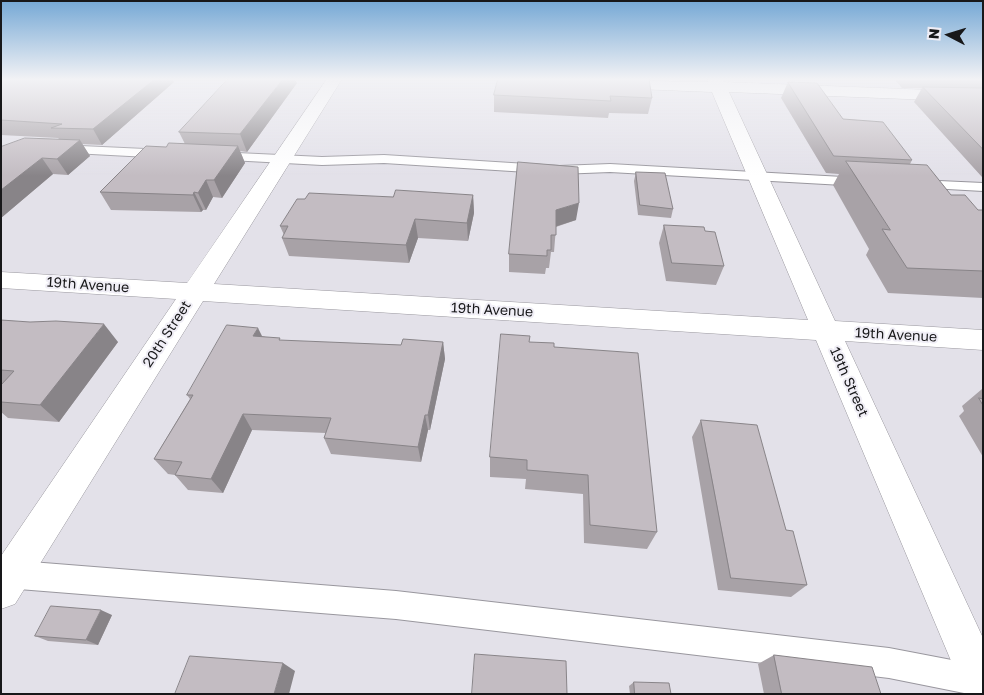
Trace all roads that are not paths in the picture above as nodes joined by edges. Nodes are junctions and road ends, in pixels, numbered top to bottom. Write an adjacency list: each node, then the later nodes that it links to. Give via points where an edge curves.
1 (312, 111): 6 (street, 20th Street)
2 (730, 111): 7 (street, 19th Street)
3 (50, 148): 4 (lane)
4 (185, 155)
5 (204, 156): 6 (lane)
6 (281, 160): 7 (lane, via 384,159 558,170 610,168); 12 (street, 20th Street)
7 (759, 177): 8 (lane); 13 (street, 19th Street)
8 (876, 182)
9 (905, 184): 10 (lane)
10 (983, 187)
11 (1, 280): 12 (street, 19th Avenue)
12 (195, 292): 13 (street, 19th Avenue); 15 (street, 20th Street)
13 (827, 330): 14 (street, 19th Avenue); 16 (street, 19th Street)
14 (983, 340)
15 (4, 579): 16 (lane, via 396,605 889,663)
16 (982, 683)

